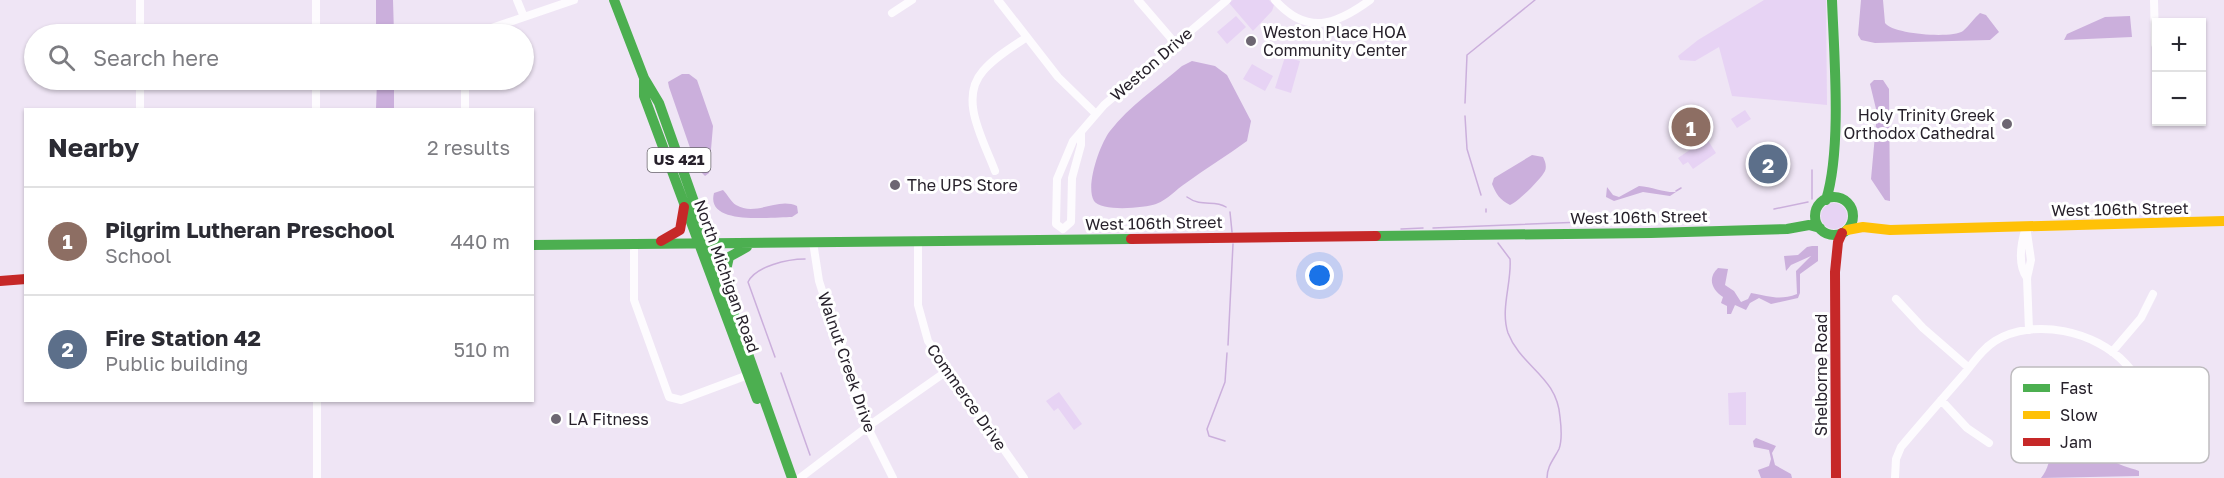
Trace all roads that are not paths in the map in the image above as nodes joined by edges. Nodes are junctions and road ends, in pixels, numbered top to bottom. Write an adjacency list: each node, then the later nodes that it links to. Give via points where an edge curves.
1 (140, 0): 17 (street)
2 (316, 0): 18 (street)
3 (517, 0): 15 (street)
4 (574, 0): 15 (street)
5 (614, 0): 22 (street, North Michigan Road / US 421)
6 (912, 0): 14 (street)
7 (998, 0): 20 (street)
8 (1138, 0): 21 (street)
9 (1227, 0): 21 (street, Weston Drive)
10 (1275, 0): 11 (street, via 1295,18 1322,23 1345,18)
11 (1370, 0)
12 (1833, 0): 31 (street)
13 (2154, 0): 16 (street)
14 (892, 13)
15 (524, 17): 19 (street)
16 (2154, 18)
17 (140, 24)
18 (316, 24)
19 (503, 24)
20 (1027, 37): 29 (street, via 1064,84); 32 (street, via 986,68 973,89 974,112)
21 (1175, 43): 29 (street, Weston Drive)
22 (644, 78): 35 (street, North Michigan Road / US 421, via 644,96); 50 (street, North Michigan Road / US 421, via 659,103)
23 (140, 90): 26 (street)
24 (316, 90): 27 (street)
25 (465, 90): 28 (street)
26 (140, 108)
27 (316, 108)
28 (465, 108)
29 (1095, 113): 30 (street, Weston Drive)
30 (1081, 133): 44 (street, Weston Drive, via 1072,178 1071,222); 44 (street, Weston Drive, via 1067,152 1058,179 1056,224)
31 (1833, 144): 33 (street, via 1831,191); 34 (street, via 1839,187)
32 (995, 171)
33 (1826, 200): 34 (street); 36 (street)
34 (1846, 202): 37 (street)
35 (684, 203): 49 (street, via 680,231); 50 (street, North Michigan Road / US 421)
36 (1817, 211): 40 (street, West 106th Street); 42 (street)
37 (1852, 212): 41 (street, West 106th Street, via 1862,220); 43 (street, via 1852,222)
38 (2224, 221): 39 (street, West 106th Street)
39 (2026, 226): 41 (street, West 106th Street); 58 (street, via 2031,260 2027,278)
40 (1775, 228): 42 (street, West 106th Street, via 1788,230 1813,225); 44 (street, West 106th Street, via 1651,233)
41 (1909, 228): 43 (street, West 106th Street, via 1861,227)
42 (1821, 230): 43 (street, via 1832,235); 52 (street, Shelborne Road, via 1831,248)
43 (1845, 232): 52 (street, Shelborne Road, via 1837,242)
44 (1063, 234): 45 (street, West 106th Street)
45 (918, 240): 46 (street, West 106th Street); 62 (street, Commerce Drive, via 920,319 928,341)
46 (813, 242): 47 (street, West 106th Street); 67 (street, Walnut Creek Drive, via 819,281)
47 (754, 243): 50 (street, West 106th Street); 55 (street, via 735,249 728,256)
48 (634, 244): 49 (street, West 106th Street); 51 (street, West 106th Street); 63 (street, via 634,300 669,397 681,400)
49 (655, 244): 50 (street, West 106th Street)
50 (704, 244): 55 (street, North Michigan Road / US 421); 63 (street, North Michigan Road / US 421)
51 (534, 245)
52 (1835, 272): 74 (street, Shelborne Road)
53 (24, 279): 54 (street)
54 (0, 281)
55 (723, 284): 66 (street, North Michigan Road / US 421)
56 (2153, 294): 59 (street, via 2141,318)
57 (1896, 299): 61 (street)
58 (2029, 330): 59 (street, via 2066,332); 61 (street, via 1995,341)
59 (2112, 352): 60 (street)
60 (2126, 367)
61 (1969, 368): 64 (street)
62 (947, 371): 67 (street); 73 (street, Commerce Drive)
63 (748, 375): 66 (street, North Michigan Road / US 421, via 759,404)
64 (1941, 400): 68 (street, via 1967,428); 75 (street, via 1901,447 1896,459)
65 (317, 402): 69 (street)
66 (767, 411): 70 (street, North Michigan Road / US 421)
67 (867, 427): 71 (street); 72 (street, Walnut Creek Drive)
68 (1989, 443)
69 (316, 478)
70 (792, 478)
71 (800, 478)
72 (893, 478)
73 (1024, 478)
74 (1836, 478)
75 (1896, 478)

